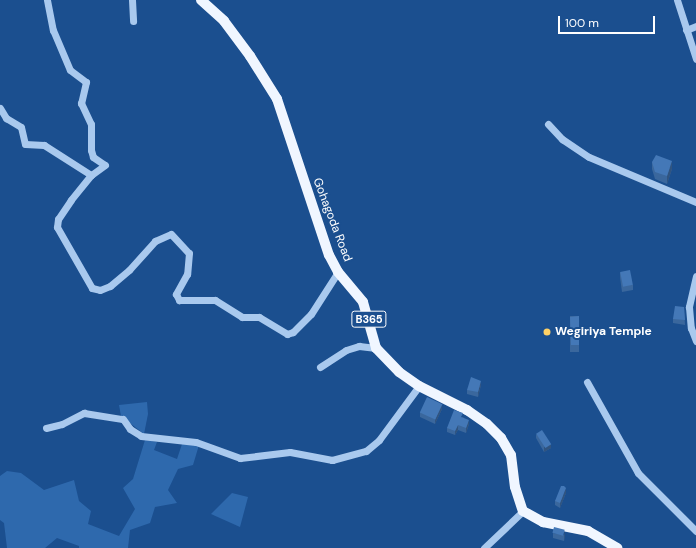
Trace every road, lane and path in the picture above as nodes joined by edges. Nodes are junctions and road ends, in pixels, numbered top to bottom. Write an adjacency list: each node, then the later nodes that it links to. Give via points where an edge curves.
1 (47, 0): 11 (street, via 53,30 70,70 86,82 81,103 91,124 91,150 93,157 105,165)
2 (132, 0): 5 (street)
3 (201, 0): 13 (main road, Gohagoda Road / B365, via 224,21 277,99 300,175 329,255)
4 (677, 0): 7 (street)
5 (133, 21)
6 (696, 26): 7 (street)
7 (686, 30): 8 (street)
8 (696, 59)
9 (0, 108): 11 (street, via 6,118 21,127 25,144 44,145)
10 (548, 124): 12 (street, via 562,139 589,157)
11 (91, 175): 13 (street, via 66,206 58,219 57,227 92,288 100,290 110,286 129,270 155,241 171,234 189,253 187,274 176,294 180,300 216,300 242,316 259,317 287,334 293,332 311,314)
12 (696, 202)
13 (338, 272): 16 (main road, Gohagoda Road / B365, via 363,302)
14 (696, 276): 15 (street, via 689,307 690,328)
15 (696, 341)
16 (376, 348): 17 (street, via 359,346 346,350); 19 (main road, Gohagoda Road / B365, via 399,372)
17 (320, 366)
18 (587, 382): 22 (street, via 638,473)
19 (419, 386): 20 (street, via 379,440 366,451 332,460 290,452 240,458 196,442 141,436 130,429 123,419 84,413 62,424); 21 (main road, Gohagoda Road / B365, via 467,410 501,438 511,456 515,487)
20 (46, 428)
21 (523, 511): 23 (street); 24 (main road, via 543,522 588,531)
22 (696, 530)
23 (484, 548)
24 (617, 548)

